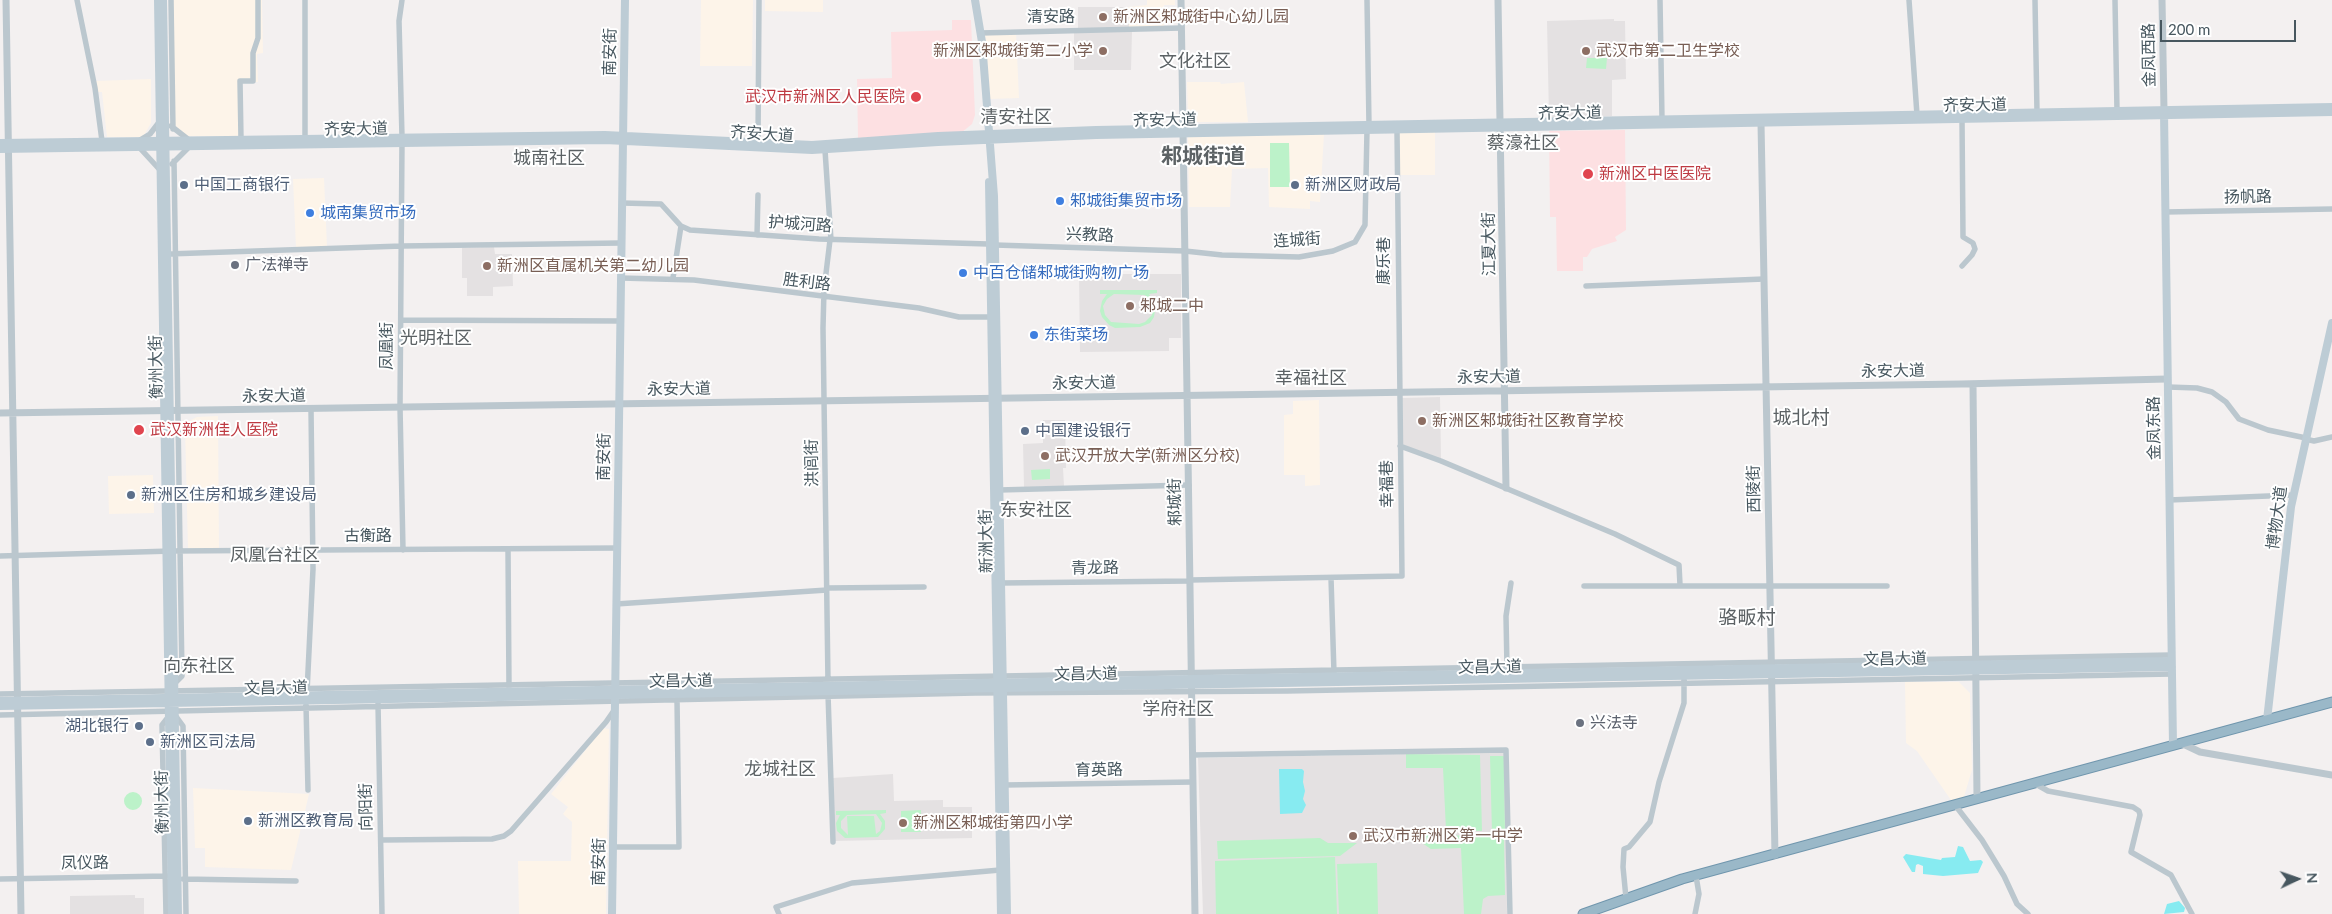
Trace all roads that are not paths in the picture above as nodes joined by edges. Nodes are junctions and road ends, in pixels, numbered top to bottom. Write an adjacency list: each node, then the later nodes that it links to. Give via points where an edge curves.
1 (6, 0): 47 (street)
2 (77, 0): 42 (street)
3 (158, 0): 28 (main road, 衡州大街)
4 (164, 0): 28 (main road, 衡州大街)
5 (171, 0): 34 (street)
6 (258, 0): 40 (street, via 253,81 240,81)
7 (305, 0): 38 (street)
8 (402, 0): 41 (street, 凤凰街, via 399,21)
9 (625, 0): 39 (main road, 南安街)
10 (759, 0): 44 (street)
11 (975, 0): 21 (main road, 新洲大街)
12 (1181, 0): 20 (street, 邾城街)
13 (1367, 0): 33 (street, 连城街)
14 (1498, 0): 32 (street, 江夏大街)
15 (1660, 0): 29 (street)
16 (1909, 0): 27 (street)
17 (2035, 0): 24 (street)
18 (2115, 0): 23 (street)
19 (2162, 0): 26 (street, 金凤西路)
20 (1181, 28): 21 (street, 清安路); 36 (street, 邾城街)
21 (980, 33): 37 (main road, 新洲大街)
22 (2332, 107): 26 (main road, 齐安大道)
23 (2116, 111): 24 (main road, 齐安大道); 26 (main road, 齐安大道)
24 (2037, 112): 27 (main road, 齐安大道)
25 (2332, 112): 26 (main road, 齐安大道)
26 (2164, 113): 30 (main road, 齐安大道); 54 (main road, 金凤东路)
27 (1917, 115): 29 (main road, 齐安大道)
28 (162, 119): 34 (street); 45 (street); 46 (main road, 衡州大街)
29 (1662, 119): 32 (main road, 齐安大道)
30 (1962, 119): 31 (main road, 齐安大道); 63 (street, via 1963,237 1975,248)
31 (1761, 123): 32 (main road, 齐安大道); 66 (street, 西陵街)
32 (1500, 125): 33 (main road, 齐安大道); 35 (main road, 齐安大道); 77 (street, 江夏大街)
33 (1368, 128): 35 (main road, 齐安大道); 36 (main road, 齐安大道); 61 (street, 连城街, via 1366,221 1362,233 1352,244 1306,256)
34 (174, 129): 43 (street)
35 (1397, 130): 78 (street, 康乐巷)
36 (1183, 131): 37 (main road, 齐安大道); 61 (street, 邾城街)
37 (988, 136): 44 (main road, 齐安大道, via 825,145); 48 (main road, 齐安大道); 59 (main road, 新洲大街, via 990,168 987,196)
38 (305, 138): 40 (main road, 齐安大道); 41 (main road, 齐安大道)
39 (623, 138): 41 (main road, 齐安大道); 44 (main road, 齐安大道); 48 (main road, 齐安大道); 52 (main road, 南安街)
40 (240, 139): 43 (main road, 齐安大道)
41 (402, 139): 43 (main road, 齐安大道); 60 (street, 凤凰街)
42 (102, 141): 45 (main road, 齐安大道); 47 (main road, 齐安大道)
43 (190, 142): 46 (main road, 齐安大道); 49 (street)
44 (758, 142)
45 (138, 143): 46 (main road, 齐安大道); 47 (main road, 齐安大道); 50 (street)
46 (163, 143): 50 (main road, 衡州大街)
47 (4, 146): 87 (street)
48 (825, 150): 57 (street, 洪闾街)
49 (174, 160): 50 (street); 62 (street)
50 (163, 172): 62 (main road, 衡州大街); 85 (main road, 衡州大街)
51 (758, 195): 56 (street)
52 (622, 203): 55 (street, via 661,204); 58 (main road, 南安街)
53 (2332, 209): 54 (street, 扬帆路)
54 (2165, 212): 73 (main road, 金凤东路)
55 (681, 226): 56 (street, 护城河路, via 690,230); 65 (street)
56 (757, 235): 57 (street, 护城河路)
57 (830, 240): 59 (street, 护城河路); 68 (street, 洪闾街)
58 (621, 243): 60 (street); 64 (main road, 南安街)
59 (991, 244): 61 (street, 兴教路); 69 (main road, 新洲大街); 80 (main road, 新洲大街)
60 (402, 246): 62 (street); 70 (street, 凤凰街)
61 (1185, 251): 79 (street, 邾城街)
62 (171, 254): 85 (main road, 衡州大街)
63 (1962, 266)
64 (621, 278): 65 (street, 胜利路); 71 (main road, 南安街)
65 (673, 278): 68 (street, 胜利路)
66 (1764, 279): 67 (street); 75 (street, 西陵街)
67 (1586, 286)
68 (824, 298): 69 (street, 胜利路, via 919,308 959,317); 81 (street, 洪闾街)
69 (990, 317): 80 (main road, 新洲大街)
70 (401, 320): 71 (street); 83 (street, 凤凰街)
71 (620, 321): 82 (main road, 南安街)
72 (2332, 324): 89 (main road, 博物大道)
73 (2168, 379): 74 (street, 永安大道); 76 (main road, 金凤东路)
74 (1973, 384): 75 (street, 永安大道); 116 (street)
75 (1766, 387): 77 (street, 永安大道); 109 (street, 西陵街)
76 (2168, 387): 89 (street, via 2212,392 2223,399 2239,419 2268,430); 95 (main road, 金凤东路)
77 (1505, 391): 78 (street, 永安大道); 92 (street, 江夏大街)
78 (1399, 392): 79 (street, 永安大道); 90 (street, 幸福巷)
79 (1187, 395): 80 (street, 永安大道); 91 (street, 邾城街)
80 (994, 398): 81 (street, 永安大道); 93 (main road, 新洲大街); 122 (main road, 新洲大街)
81 (825, 401): 82 (street, 永安大道); 113 (street, 洪闾街)
82 (619, 404): 83 (street, 永安大道); 96 (main road, 南安街)
83 (400, 407): 84 (street, 永安大道); 99 (street, 凤凰街)
84 (311, 409): 85 (street, 永安大道); 98 (street)
85 (171, 411): 87 (street, 永安大道); 100 (main road, 衡州大街); 100 (street)
86 (0, 413): 87 (street, 永安大道)
87 (12, 413): 101 (street)
88 (2332, 437): 89 (street, via 2314,441)
89 (2305, 438): 94 (main road, 博物大道)
90 (1400, 446): 92 (street); 103 (street, 幸福巷)
91 (1189, 485): 93 (street); 105 (street, 邾城街)
92 (1506, 488): 108 (street, via 1680,565)
93 (999, 490): 106 (main road, 新洲大街)
94 (2293, 495): 95 (street); 137 (main road, 博物大道)
95 (2169, 500): 115 (main road, 金凤东路)
96 (617, 548): 97 (street, 古衡路); 114 (main road, 南安街)
97 (508, 549): 99 (street, 古衡路); 123 (street)
98 (313, 550): 99 (street, 古衡路); 100 (street, 古衡路); 127 (street)
99 (403, 550)
100 (173, 552): 101 (street, 古衡路); 131 (main road, 衡州大街); 131 (street, via 182,676)
101 (15, 555): 102 (street, 古衡路); 129 (street)
102 (0, 556)
103 (1402, 576): 104 (street, 青龙路)
104 (1332, 578): 105 (street, 青龙路); 119 (street)
105 (1190, 580): 106 (street, 青龙路); 121 (street, 邾城街)
106 (1001, 583): 122 (main road, 新洲大街)
107 (1511, 583): 117 (street, via 1506,616)
108 (1680, 585): 109 (street); 110 (street)
109 (1770, 585): 111 (street); 118 (street, 西陵街)
110 (1584, 586)
111 (1887, 586)
112 (924, 587): 113 (street)
113 (827, 589): 114 (street); 124 (street, 洪闾街)
114 (616, 604): 126 (main road, 南安街)
115 (2172, 664): 116 (main road, 文昌大道); 116 (street); 138 (main road, 金凤东路)
116 (1976, 668): 118 (main road, 文昌大道); 118 (street); 145 (street)
117 (1507, 671): 118 (main road, 文昌大道); 119 (main road, 文昌大道)
118 (1771, 673): 120 (main road, 文昌大道); 150 (street, 西陵街)
119 (1334, 674): 121 (main road, 文昌大道)
120 (1684, 680): 121 (main road, 文昌大道); 157 (street, via 1684,703 1650,822 1624,850)
121 (1192, 683): 122 (main road, 文昌大道); 122 (street); 139 (street, 邾城街)
122 (1000, 685): 124 (main road, 文昌大道); 143 (main road, 新洲大街); 151 (main road, 新洲大街)
123 (508, 688): 126 (main road, 文昌大道); 127 (main road, 文昌大道)
124 (828, 689): 126 (main road, 文昌大道); 128 (main road, 文昌大道); 148 (street, 洪闾街)
125 (0, 694): 129 (street)
126 (615, 696): 128 (main road, 文昌大道); 133 (main road, 文昌大道); 147 (street, via 606,722 504,836 492,839); 149 (main road, 南安街)
127 (306, 698): 131 (main road, 文昌大道); 131 (street); 133 (main road, 文昌大道); 144 (street)
128 (677, 698): 149 (street, via 678,847)
129 (17, 700): 130 (main road, 文昌大道); 131 (main road, 文昌大道); 134 (main road, 文昌大道); 136 (street)
130 (0, 701)
131 (172, 702): 136 (street); 153 (main road, 衡州大街); 153 (street, via 183,726)
132 (2332, 702): 137 (highway)
133 (378, 703): 147 (street, 向阳街)
134 (0, 706)
135 (0, 714): 136 (street)
136 (18, 714): 154 (street)
137 (2267, 720): 138 (highway)
138 (2177, 744): 140 (street, via 2200,752); 142 (highway)
139 (1193, 755): 141 (street, 邾城街); 169 (street, via 1506,750)
140 (2332, 775)
141 (1193, 782): 143 (street, 育英路); 168 (street, 邾城街)
142 (2034, 782): 145 (highway); 173 (street, via 2048,791 2133,807 2139,811 2131,852 2171,876)
143 (1005, 785): 167 (main road, 新洲大街)
144 (308, 790)
145 (1978, 798): 146 (highway)
146 (1955, 804): 150 (highway); 172 (street, via 1982,840 2018,904)
147 (381, 840): 163 (street, 向阳街)
148 (833, 842)
149 (613, 847): 164 (main road, 南安街)
150 (1774, 855): 152 (highway)
151 (1000, 870): 165 (street, via 852,883 776,907); 166 (main road, 新洲大街)
152 (1696, 876): 157 (highway); 171 (street, via 1699,894)
153 (175, 877): 154 (street, 凤仪路); 156 (street, 凤仪路); 159 (street); 160 (main road, 衡州大街); 161 (main road, 衡州大街); 162 (street)
154 (20, 878): 155 (street, 凤仪路); 158 (street)
155 (0, 879)
156 (296, 881)
157 (1626, 898): 170 (highway)
158 (21, 914)
159 (166, 914)
160 (172, 914)
161 (178, 914)
162 (186, 914)
163 (382, 914)
164 (612, 914)
165 (779, 914)
166 (1001, 914)
167 (1007, 914)
168 (1196, 914)
169 (1510, 914)
170 (1583, 914)
171 (1695, 914)
172 (2028, 914)
173 (2192, 914)

